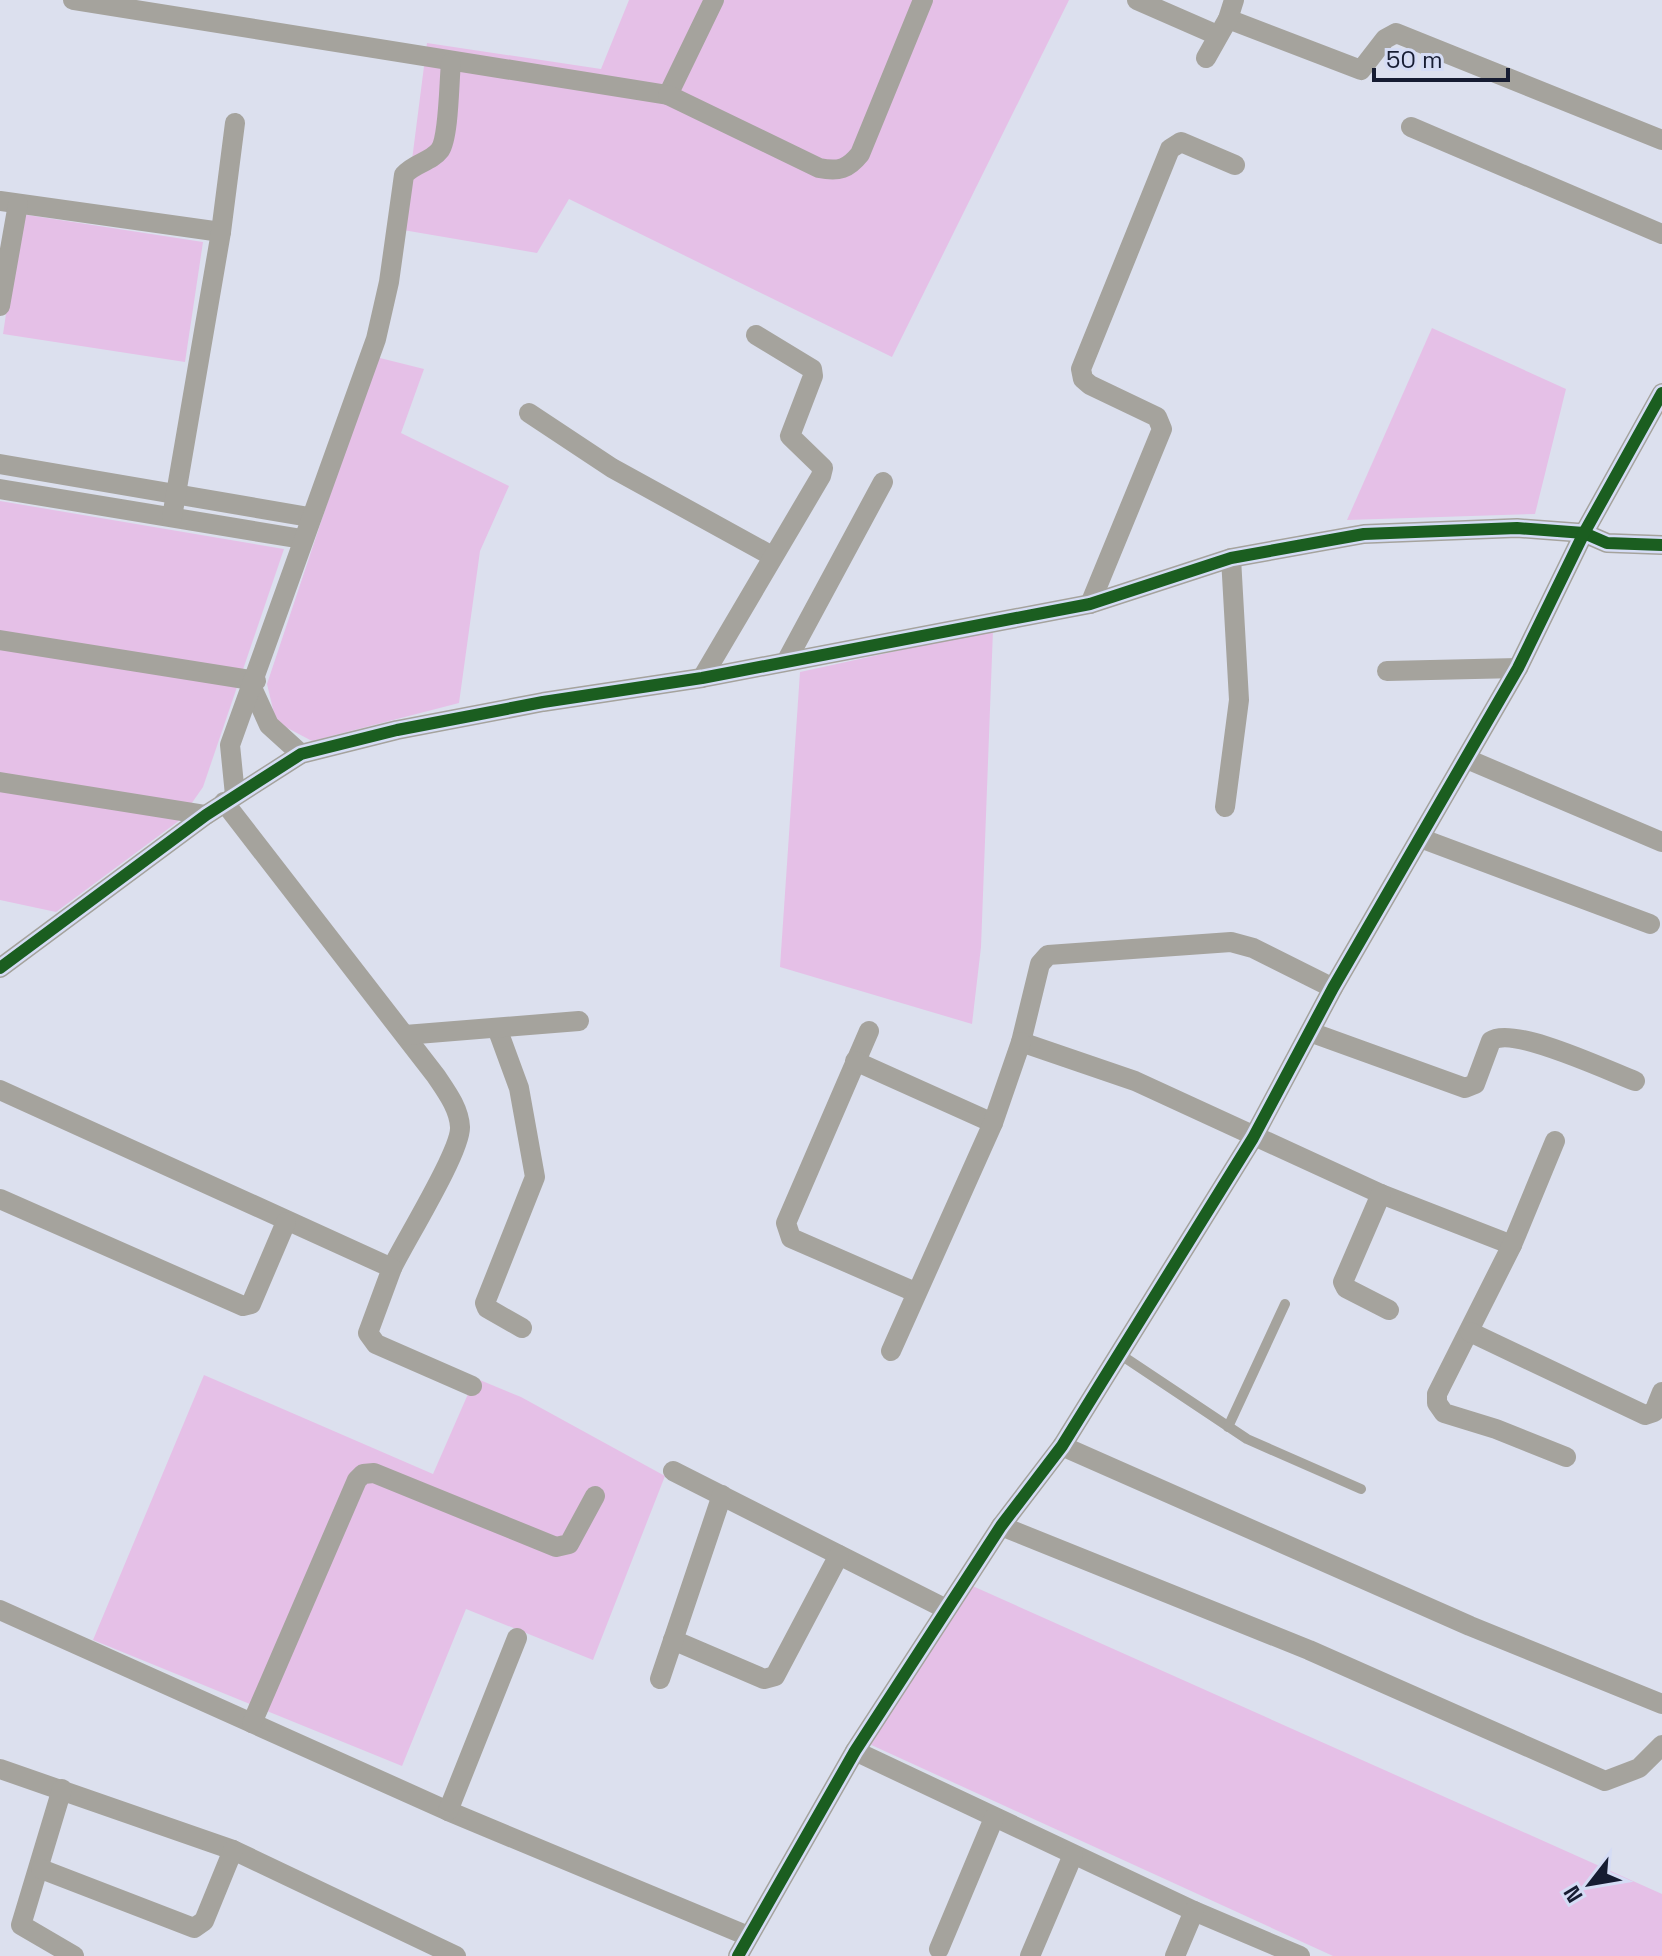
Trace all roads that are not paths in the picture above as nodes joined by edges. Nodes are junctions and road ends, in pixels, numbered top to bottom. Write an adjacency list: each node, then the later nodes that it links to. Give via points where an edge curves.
1 (73, 0): 7 (street)
2 (714, 0): 8 (street)
3 (923, 0): 8 (street, via 860,154 837,171 819,168)
4 (1137, 0): 5 (street)
5 (1226, 18): 6 (street); 11 (street, via 1361,70 1396,33)
6 (1206, 58)
7 (451, 63): 8 (street); 25 (street, via 442,146 404,175 380,325)
8 (668, 95)
9 (235, 123): 14 (street)
10 (1411, 127): 15 (street)
11 (1662, 140)
12 (1235, 165): 31 (street, via 1181,142 1170,149 1081,369 1090,385 1157,417 1162,429)
13 (9, 202): 14 (street); 16 (street)
14 (221, 232): 23 (street)
15 (1662, 234)
16 (0, 306)
17 (756, 335): 29 (street, via 812,369 790,436 823,468)
18 (1662, 393): 26 (street)
19 (529, 413): 29 (street, via 612,468)
20 (0, 464): 23 (street)
21 (883, 482): 33 (street)
22 (0, 489): 24 (street)
23 (175, 493): 24 (street); 25 (street)
24 (172, 517): 27 (street)
25 (309, 517): 27 (street)
26 (1584, 533): 28 (street, via 1607,543); 30 (street, via 1517,528 1364,534); 34 (street)
27 (302, 539): 37 (street)
28 (1662, 545)
29 (772, 556): 36 (street)
30 (1231, 558): 31 (street); 42 (street, via 1239,700)
31 (1090, 604): 33 (street)
32 (0, 640): 37 (street)
33 (787, 660): 36 (street)
34 (1518, 668): 35 (street); 39 (street)
35 (1387, 671)
36 (702, 678): 38 (street, via 426,724)
37 (254, 685): 38 (street, via 269,725); 41 (street, via 230,745)
38 (301, 754): 41 (street)
39 (1467, 759): 44 (street); 45 (street)
40 (0, 782): 43 (street)
41 (230, 798): 43 (street); 53 (street)
42 (1225, 807)
43 (206, 815): 47 (street)
44 (1420, 838): 46 (street); 48 (street)
45 (1662, 842)
46 (1650, 924)
47 (0, 968)
48 (1333, 988): 52 (street); 54 (street, via 1231,942 1048,955 1040,964)
49 (579, 1021): 50 (street)
50 (497, 1028): 53 (street); 69 (street, via 519,1088 535,1177 485,1303)
51 (869, 1031): 55 (street)
52 (1310, 1032): 56 (street, via 1465,1088 1475,1084 1491,1041 1505,1035); 59 (street)
53 (405, 1035): 65 (street, via 449,1095 460,1133)
54 (1021, 1042): 58 (street); 59 (street, via 1135,1081)
55 (855, 1061): 58 (street); 66 (street, via 786,1231 791,1238)
56 (1635, 1081)
57 (0, 1090): 63 (street)
58 (993, 1123): 66 (street)
59 (1253, 1138): 61 (street); 72 (street)
60 (1555, 1141): 64 (street)
61 (1381, 1194): 64 (street); 68 (street, via 1343,1282)
62 (0, 1199): 63 (street, via 243,1306 251,1304)
63 (286, 1222): 65 (street)
64 (1512, 1245): 70 (street)
65 (392, 1268): 73 (street, via 370,1338)
66 (915, 1292): 71 (street)
67 (1285, 1304): 75 (lane)
68 (1389, 1310)
69 (522, 1328)
70 (1470, 1332): 74 (street, via 1645,1415 1654,1412); 77 (street, via 1437,1394 1444,1413)
71 (891, 1351)
72 (1121, 1355): 75 (lane); 76 (street)
73 (472, 1386)
74 (1662, 1392)
75 (1228, 1427): 79 (lane)
76 (1062, 1446): 82 (street); 89 (street, via 1470,1626)
77 (1566, 1457)
78 (673, 1471): 80 (street)
79 (1361, 1489)
80 (722, 1495): 83 (street); 87 (street)
81 (595, 1496): 90 (street, via 569,1544 556,1547 374,1473 363,1474)
82 (1001, 1526): 84 (street); 91 (street, via 1309,1650 1605,1781 1639,1768)
83 (839, 1555): 84 (street); 87 (street, via 775,1676 769,1679)
84 (946, 1609): 92 (street)
85 (0, 1610): 90 (street)
86 (517, 1638): 95 (street)
87 (673, 1640): 88 (street)
88 (660, 1679)
89 (1662, 1704)
90 (252, 1723): 95 (street)
91 (1662, 1745)
92 (855, 1751): 96 (street); 101 (street)
93 (0, 1769): 94 (street)
94 (62, 1789): 97 (street); 99 (street)
95 (448, 1811): 101 (street)
96 (994, 1818): 98 (street); 102 (street)
97 (233, 1850): 99 (street, via 204,1921 194,1928); 104 (street)
98 (1073, 1855): 100 (street); 106 (street)
99 (41, 1869): 103 (street, via 21,1925)
100 (1194, 1911): 107 (street); 108 (street)
101 (748, 1936): 105 (street)
102 (939, 1949)
103 (74, 1956)
104 (456, 1956)
105 (738, 1956)
106 (1030, 1956)
107 (1175, 1956)
108 (1300, 1956)

